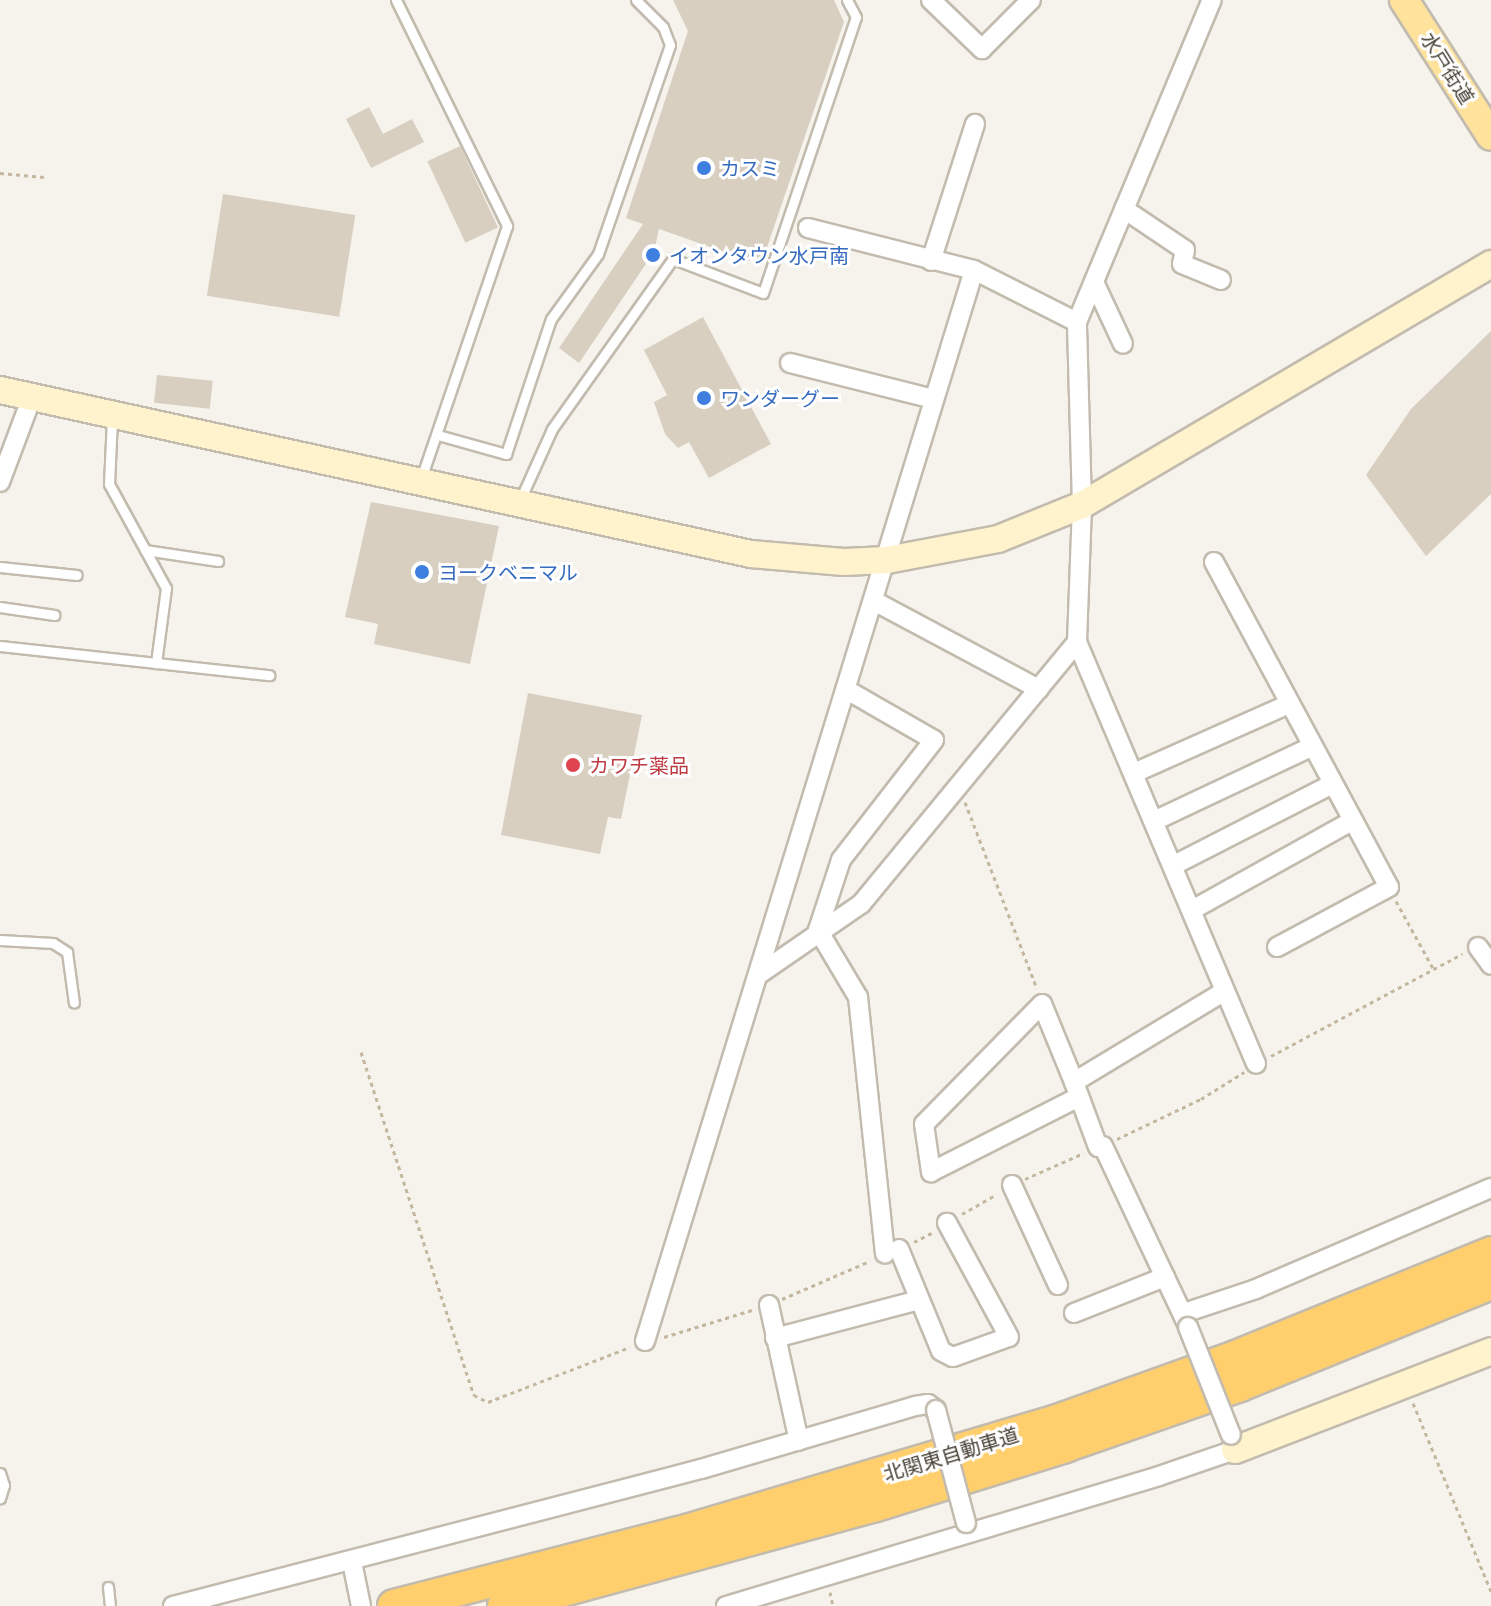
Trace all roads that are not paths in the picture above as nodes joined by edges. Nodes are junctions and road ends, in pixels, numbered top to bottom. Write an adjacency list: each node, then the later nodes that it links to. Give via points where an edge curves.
1 (396, 0): 24 (lane, via 507,226)
2 (636, 0): 24 (lane, via 663,27 670,45 598,254 551,319 506,454)
3 (847, 0): 27 (lane, via 856,17 763,293 673,259 552,429)
4 (931, 0): 5 (street, via 982,49)
5 (1031, 0)
6 (1212, 0): 10 (street)
7 (1404, 0): 9 (main road, 水戸街道)
8 (975, 124): 12 (street)
9 (1491, 136)
10 (1124, 209): 15 (street, via 1185,250 1182,264); 16 (street)
11 (808, 228): 12 (street)
12 (931, 261): 14 (street)
13 (1491, 264): 28 (street)
14 (974, 270): 17 (street); 22 (street)
15 (1221, 280)
16 (1094, 282): 17 (street); 18 (street)
17 (1077, 322): 28 (street)
18 (1123, 344)
19 (790, 363): 22 (street)
20 (0, 390): 21 (street)
21 (32, 397): 23 (street); 25 (street)
22 (933, 399): 30 (street)
23 (112, 415): 26 (street); 29 (lane, via 109,484)
24 (438, 435): 26 (lane)
25 (0, 482)
26 (420, 482): 27 (street)
27 (519, 503): 30 (street, via 763,555)
28 (1082, 505): 30 (street, via 998,539); 38 (street)
29 (145, 550): 31 (lane); 40 (lane, via 166,588)
30 (887, 560): 35 (street)
31 (218, 561)
32 (1214, 562): 44 (street)
33 (0, 567): 34 (lane)
34 (77, 575)
35 (874, 601): 42 (street); 43 (street)
36 (0, 607): 37 (lane)
37 (54, 615)
38 (1077, 642): 42 (street); 46 (street)
39 (0, 646): 40 (lane)
40 (156, 663): 41 (lane)
41 (269, 675)
42 (1039, 689): 52 (street, via 861,904)
43 (847, 690): 52 (street, via 934,740 841,860); 57 (street)
44 (1289, 704): 45 (street); 46 (street)
45 (1311, 747): 47 (street); 48 (street)
46 (1134, 773): 48 (street)
47 (1332, 784): 49 (street); 50 (street)
48 (1156, 820): 50 (street)
49 (1352, 821): 51 (street); 54 (street, via 1389,887)
50 (1174, 865): 51 (street)
51 (1192, 910): 58 (street)
52 (818, 930): 57 (street); 69 (street, via 858,997 892,1251)
53 (0, 940): 59 (lane, via 53,943 67,952)
54 (1277, 947)
55 (1478, 947): 56 (street)
56 (1491, 965)
57 (758, 975): 74 (street)
58 (1225, 991): 60 (street); 61 (street)
59 (74, 1003)
60 (1256, 1064)
61 (1076, 1089): 61 (street, via 931,1172 924,1124 1042,1004); 66 (street)
62 (1012, 1185): 68 (street)
63 (1491, 1188): 72 (street)
64 (947, 1223): 69 (street, via 1009,1337 953,1357 941,1351)
65 (1491, 1253): 86 (highway, 北関東自動車道, via 1233,1358 1057,1421 717,1523)
66 (1165, 1277): 71 (street); 72 (street)
67 (1491, 1283): 87 (highway, 北関東自動車道, via 1240,1385 1065,1446 845,1514)
68 (1058, 1285)
69 (919, 1300): 73 (street)
70 (769, 1305): 73 (street)
71 (1074, 1313)
72 (1186, 1320): 77 (street, bridge)
73 (775, 1338): 76 (street)
74 (645, 1341)
75 (1491, 1351): 77 (street, via 1406,1386)
76 (799, 1441): 80 (street, bridge, via 928,1404 936,1410); 81 (street)
77 (1233, 1443): 80 (street)
78 (0, 1473): 79 (lane)
79 (0, 1498)
80 (968, 1529): 88 (street)
81 (353, 1567): 84 (street); 85 (street)
82 (108, 1587): 83 (lane)
83 (110, 1606)
84 (173, 1606)
85 (361, 1606)
86 (394, 1606)
87 (504, 1606)
88 (726, 1606)

